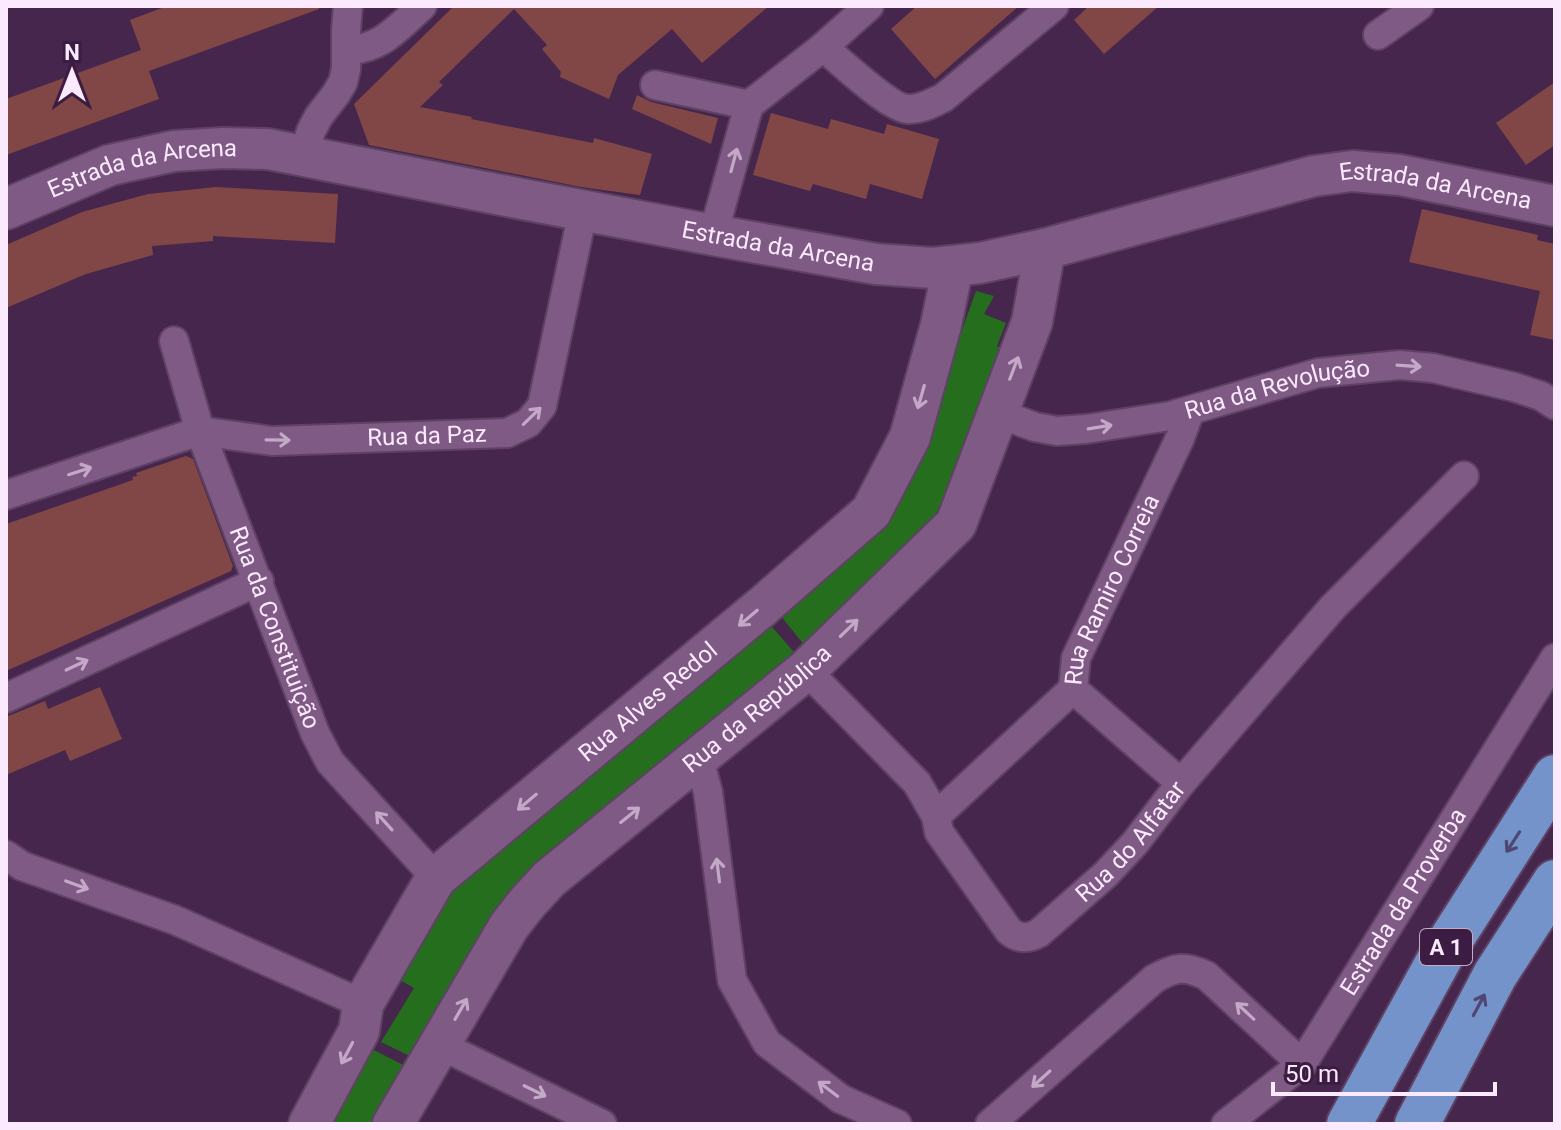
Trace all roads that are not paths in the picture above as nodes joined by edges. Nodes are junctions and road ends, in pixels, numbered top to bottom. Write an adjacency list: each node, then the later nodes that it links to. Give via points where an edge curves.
1 (348, 6): 8 (street)
2 (422, 6): 8 (street, via 376,45)
3 (869, 6): 7 (street)
4 (1054, 6): 7 (street, via 943,98 923,107 906,110 889,101)
5 (1419, 6): 6 (street)
6 (1378, 35)
7 (823, 47): 10 (street)
8 (346, 51): 11 (street, via 343,82 319,116)
9 (655, 85): 10 (street)
10 (749, 105): 15 (street, one-way to 10)
11 (304, 155): 13 (street, Estrada da Arcena, via 268,149 174,151 110,165); 14 (street, Estrada da Arcena)
12 (1555, 206): 16 (street, Estrada da Arcena, via 1400,175 1343,172)
13 (6, 209)
14 (583, 211): 15 (street, Estrada da Arcena); 22 (street, Rua da Paz, one-way to 14, via 272,441 507,433 528,423 542,406)
15 (713, 235): 17 (street, Estrada da Arcena, via 876,264)
16 (1045, 249): 17 (street, Estrada da Arcena); 21 (street, Rua da República, one-way to 16, via 1032,322)
17 (953, 267): 35 (street, Rua Alves Redol, one-way to 35, via 910,437 871,512)
18 (174, 341): 22 (street, Rua da Constituição)
19 (1555, 405): 20 (street, Rua da Revolução, one-way to 19, via 1318,373 1400,365 1514,387)
20 (1190, 411): 21 (street, Rua da Revolução, one-way to 20, via 1057,431); 28 (street, Rua Ramiro Correia, via 1076,658)
21 (997, 413): 27 (street, Rua da República, one-way to 21, via 956,524)
22 (200, 431): 24 (street, one-way to 22); 25 (street, Rua da Constituição)
23 (1464, 476): 32 (street, Rua do Alfatar, via 1333,607)
24 (6, 495)
25 (259, 581): 29 (street, one-way to 25); 35 (street, Rua da Constituição, one-way to 25, via 330,762)
26 (1555, 658): 39 (street, Estrada da Proverba)
27 (806, 670): 30 (street, Rua da República); 33 (street, Rua do Alfatar, via 917,783)
28 (1073, 689): 32 (street); 33 (street, Rua Ramiro Correia)
29 (6, 698)
30 (699, 759): 38 (street, Rua da República, one-way to 30, via 527,903 549,879); 43 (street, one-way to 30, via 841,1099 767,1043 732,980 708,792)
31 (1555, 777): 46 (highway, A 1, one-way to 46, via 1445,949)
32 (1181, 783): 33 (street, Rua do Alfatar, via 1106,874 1031,937 1009,931 939,832)
33 (936, 816)
34 (6, 855): 37 (street, one-way to 37, via 22,866 175,920)
35 (436, 878): 37 (street, Rua Alves Redol)
36 (1555, 882): 47 (highway, A 1, one-way to 36, via 1495,975)
37 (363, 1004): 40 (street, Rua Alves Redol, one-way to 40, via 359,1031)
38 (440, 1045): 41 (street, Rua da República); 42 (street, one-way to 42)
39 (1302, 1064): 44 (street, one-way to 44, via 1207,976 1195,970 1170,970); 45 (street, Estrada da Proverba)
40 (309, 1124)
41 (393, 1124)
42 (602, 1124)
43 (897, 1124)
44 (990, 1124)
45 (1226, 1124)
46 (1349, 1124)
47 (1417, 1124)

